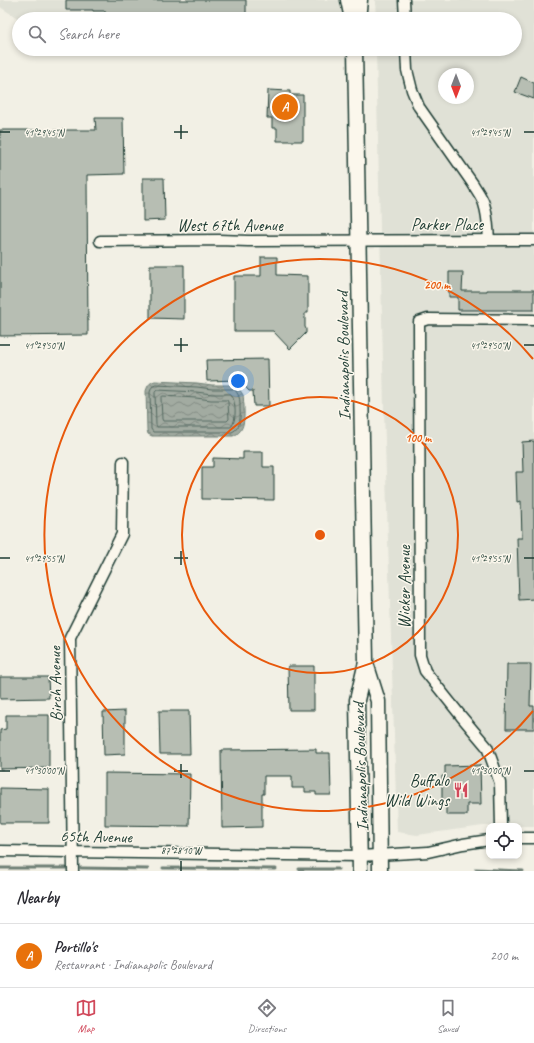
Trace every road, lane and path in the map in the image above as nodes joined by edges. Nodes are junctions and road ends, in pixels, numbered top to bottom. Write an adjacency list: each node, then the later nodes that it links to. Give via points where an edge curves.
1 (348, 0): 4 (highway)
2 (360, 0): 5 (highway)
3 (404, 0): 6 (street)
4 (351, 12)
5 (359, 12)
6 (405, 12)
7 (355, 56): 12 (highway, Indianapolis Boulevard)
8 (406, 56): 9 (street, via 407,70 419,107 480,195 488,218)
9 (489, 240): 10 (street, Parker Place); 12 (street, Parker Place)
10 (534, 240)
11 (100, 241): 12 (street, West 67th Avenue)
12 (360, 241): 15 (highway, Indianapolis Boulevard)
13 (534, 320): 16 (street, Wicker Avenue, via 428,319 419,322 420,655 425,671 487,747 500,783)
14 (123, 462): 21 (street, Birch Avenue, via 122,534 70,638)
15 (366, 662): 22 (highway, Indianapolis Boulevard, via 378,701); 23 (highway, Indianapolis Boulevard, via 357,700)
16 (501, 823)
17 (522, 838): 18 (street)
18 (534, 838)
19 (486, 840): 22 (street, 65th Avenue, via 428,852)
20 (0, 851): 21 (street, 65th Avenue)
21 (73, 852): 23 (street, 65th Avenue); 24 (street, Birch Avenue)
22 (380, 855): 23 (street, 65th Avenue); 26 (highway, Indianapolis Boulevard)
23 (360, 856): 25 (highway, Indianapolis Boulevard)
24 (73, 871)
25 (360, 871)
26 (380, 871)

